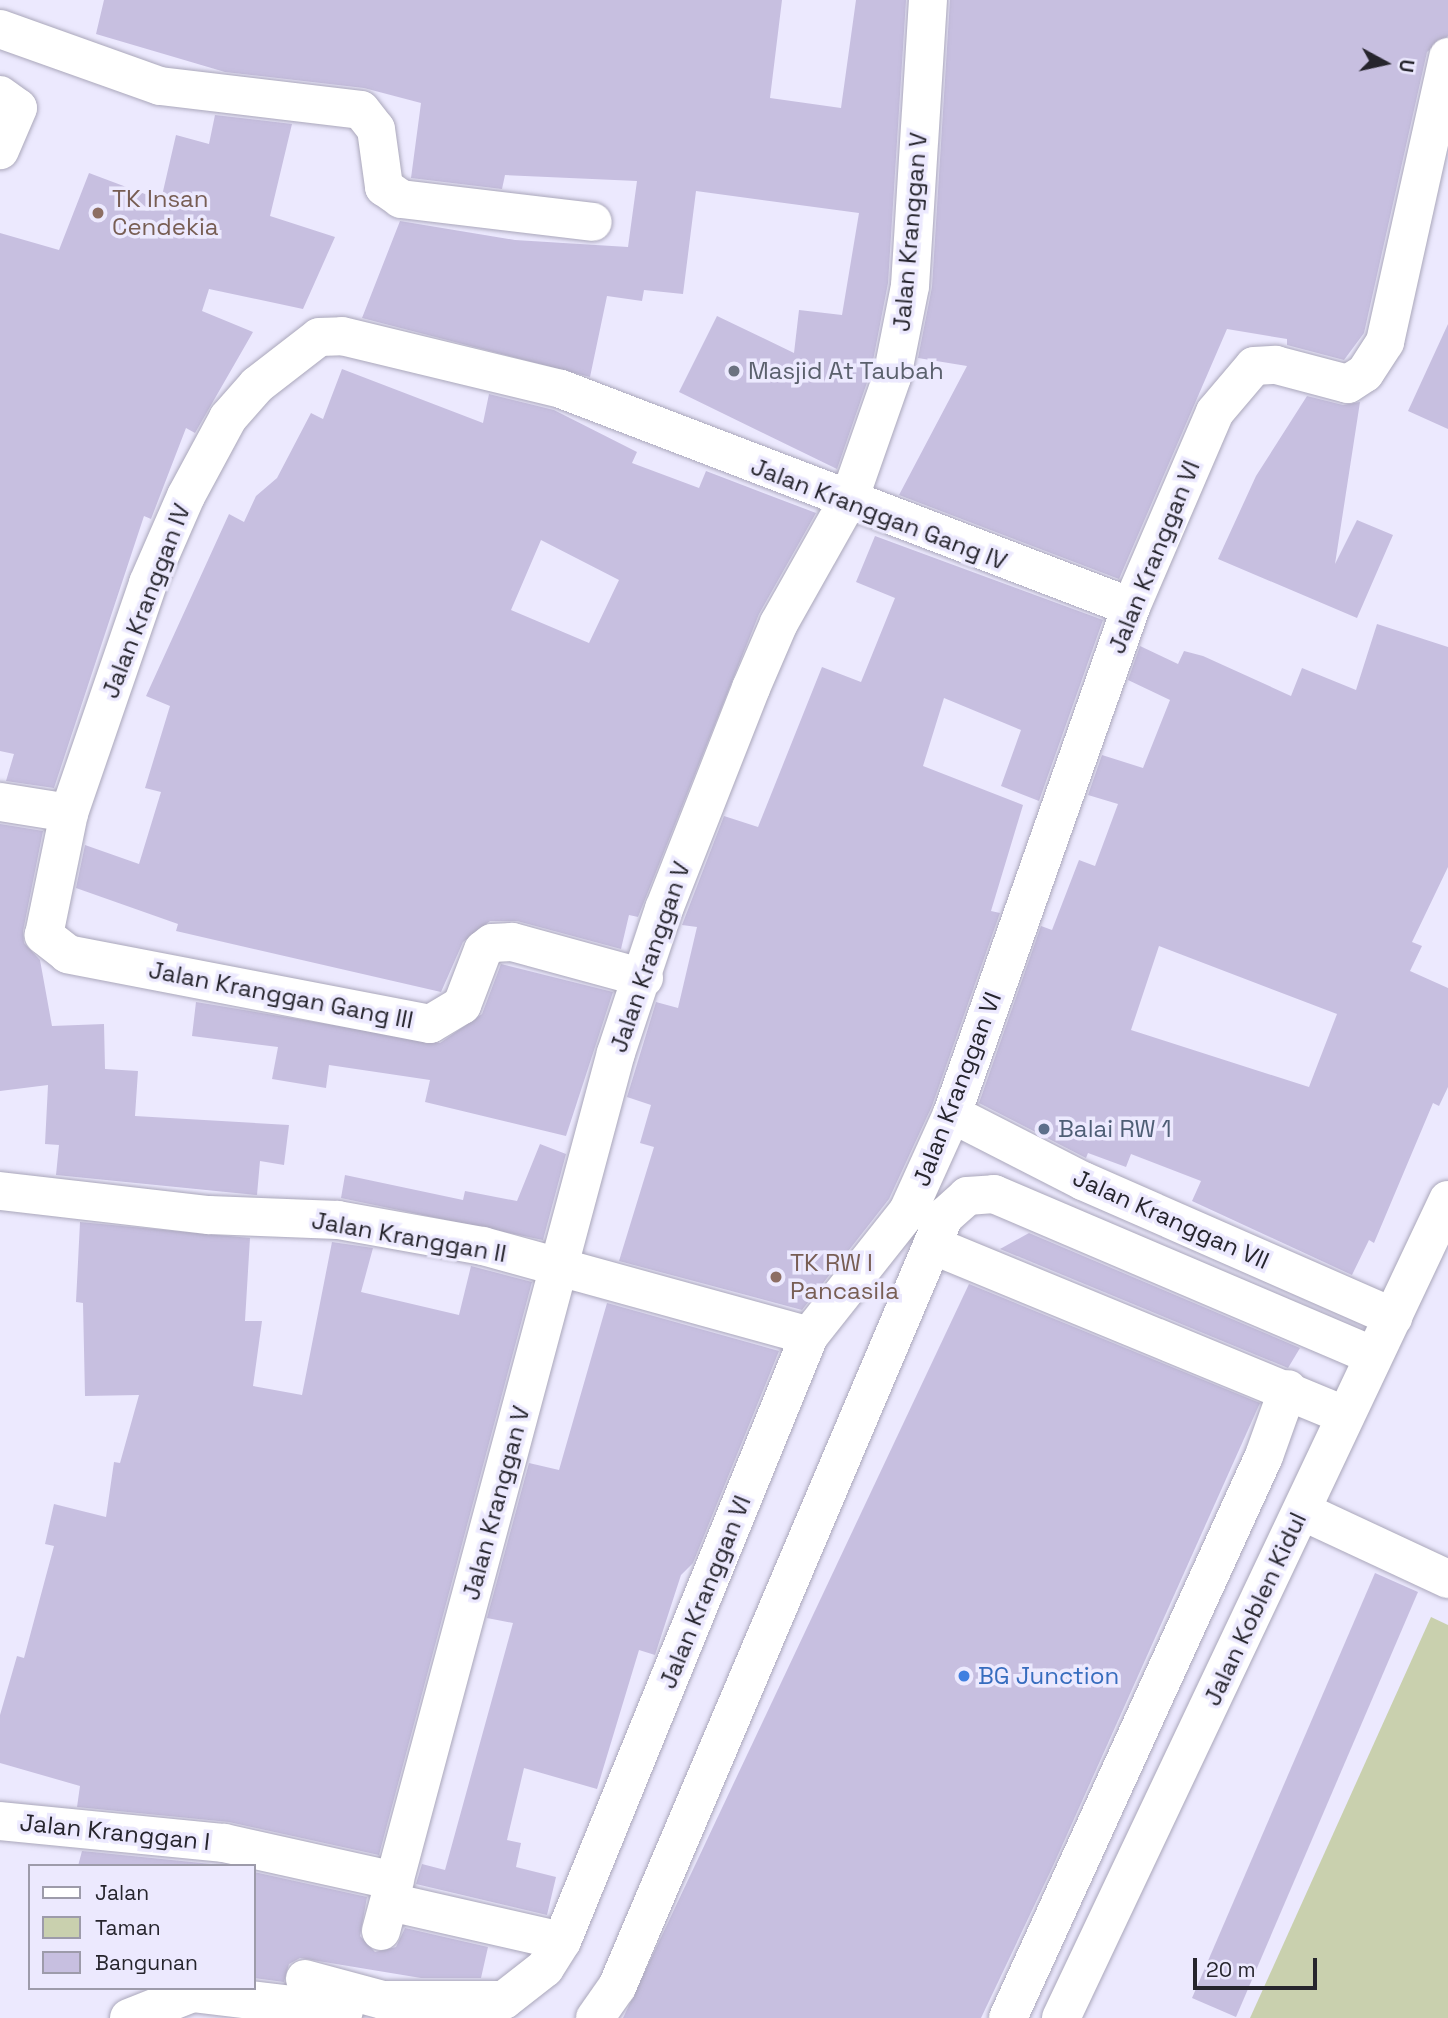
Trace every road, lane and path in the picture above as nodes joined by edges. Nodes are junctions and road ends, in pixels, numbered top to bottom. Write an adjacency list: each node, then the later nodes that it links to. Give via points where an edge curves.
1 (928, 0): 8 (street, Jalan Kranggan V, via 910,286 891,377)
2 (0, 29): 6 (street, via 160,86 361,110 376,129 384,187 401,200)
3 (1448, 57): 9 (street, Jalan Kranggan VI, via 1385,342 1365,373 1348,384 1276,365 1246,373 1215,412)
4 (0, 95): 5 (street, via 18,108)
5 (0, 150)
6 (593, 222)
7 (629, 418): 8 (street, Jalan Kranggan Gang IV); 11 (street, Jalan Kranggan IV, via 536,382 342,335 318,337 257,385 228,418 186,496 148,583)
8 (850, 497): 9 (street, Jalan Kranggan Gang IV, via 1011,565); 13 (street, Jalan Kranggan V, via 774,634 664,909)
9 (1131, 607): 14 (street, Jalan Kranggan VI)
10 (0, 802): 11 (street)
11 (69, 813): 12 (street, Jalan Kranggan IV)
12 (44, 935): 13 (street, Jalan Kranggan Gang III, via 68,954 430,1024 462,1005 483,950 492,943 512,942)
13 (644, 978): 18 (street, Jalan Kranggan V, via 616,1052)
14 (952, 1114): 19 (street, Jalan Kranggan VII, via 1083,1181); 20 (street, Jalan Kranggan VI, via 908,1211)
15 (0, 1191): 18 (street, Jalan Kranggan II, via 209,1215 338,1220)
16 (1448, 1200): 19 (street, Jalan Koblen Kidul)
17 (932, 1245): 21 (street, via 944,1217 967,1196 994,1194); 22 (street); 32 (street, via 618,1987)
18 (560, 1267): 20 (street, Jalan Kranggan II); 27 (street, Jalan Kranggan V)
19 (1393, 1317): 21 (street, Jalan Koblen Kidul)
20 (809, 1336): 28 (street, Jalan Kranggan VI)
21 (1372, 1355): 23 (street, Jalan Koblen Kidul)
22 (1288, 1389): 23 (street); 33 (street, via 1231,1531)
23 (1343, 1414): 24 (street, Jalan Koblen Kidul)
24 (1302, 1511): 25 (street); 34 (street, Jalan Koblen Kidul)
25 (1448, 1579)
26 (0, 1821): 27 (street, Jalan Kranggan I, via 224,1843)
27 (389, 1905): 28 (street, Jalan Kranggan I)
28 (562, 1941): 29 (street, Jalan Kranggan VI, via 524,1989 504,2000 383,2000)
29 (305, 1979)
30 (129, 2018): 31 (street, via 192,1993)
31 (391, 2018)
32 (595, 2018)
33 (1008, 2018)
34 (1061, 2018)

